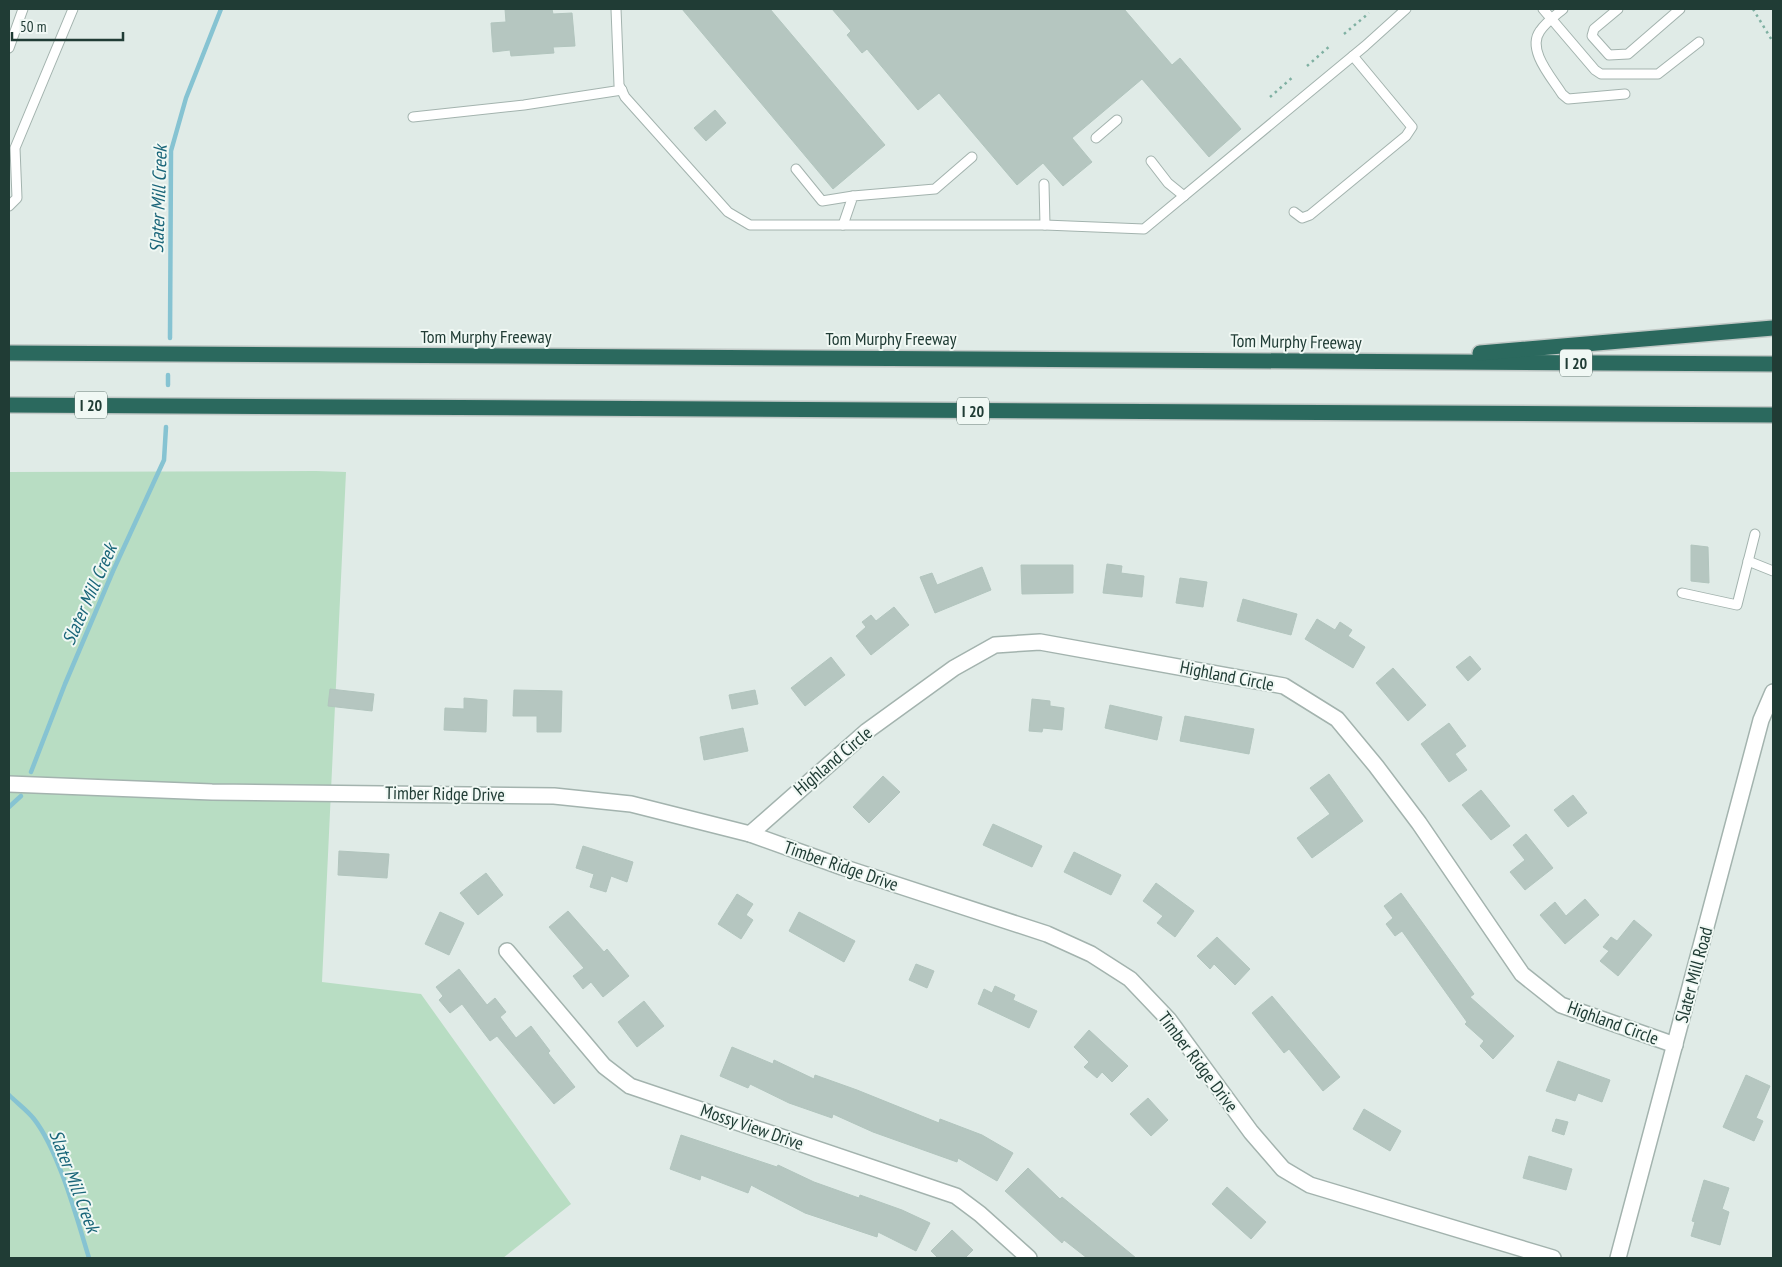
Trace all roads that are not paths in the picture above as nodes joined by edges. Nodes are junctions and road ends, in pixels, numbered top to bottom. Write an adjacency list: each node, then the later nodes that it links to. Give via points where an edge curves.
1 (24, 9): 11 (lane)
2 (74, 9): 24 (lane, via 15,148 17,198)
3 (616, 9): 13 (lane, via 619,85)
4 (1406, 9): 12 (lane)
5 (1543, 9): 9 (lane)
6 (1563, 9): 9 (lane)
7 (1618, 9): 8 (lane, via 1594,29 1592,36 1609,55 1628,54)
8 (1680, 9)
9 (1552, 19): 10 (lane, via 1601,74 1658,74); 14 (lane, via 1539,32 1537,54 1562,94 1568,99)
10 (1699, 42)
11 (9, 48)
12 (1353, 56): 23 (lane); 25 (lane, via 1412,127 1406,136 1310,215 1302,218)
13 (622, 90): 15 (lane); 26 (lane, via 728,212 750,225)
14 (1625, 94)
15 (413, 117)
16 (1117, 120): 17 (lane)
17 (1096, 138)
18 (972, 157): 22 (lane, via 935,189)
19 (1151, 161): 23 (lane, via 1168,183)
20 (796, 169): 22 (lane, via 822,201)
21 (1044, 184): 27 (lane)
22 (853, 196): 26 (lane)
23 (1184, 196): 27 (lane, via 1144,229)
24 (9, 206)
25 (1294, 212)
26 (844, 225): 27 (lane)
27 (1045, 225)
28 (1773, 328): 30 (highway)
29 (9, 353): 30 (highway, Tom Murphy Freeway / I 20)
30 (1379, 361): 31 (highway, Tom Murphy Freeway / I 20)
31 (1773, 364)
32 (9, 404): 33 (highway, I 20)
33 (1773, 415)
34 (1755, 534): 35 (lane)
35 (1748, 562): 36 (lane); 37 (lane, via 1737,605)
36 (1773, 571)
37 (1682, 593)
38 (1773, 692): 42 (street, Slater Mill Road, via 1761,720)
39 (9, 784): 40 (street, Timber Ridge Drive, via 212,792 554,796 631,804)
40 (750, 834): 42 (street, Highland Circle, via 867,731 954,668 995,645 1040,642 1284,686 1337,719 1376,766 1522,974 1561,1005); 44 (street, Timber Ridge Drive, via 1047,934 1091,954 1130,979 1169,1020 1251,1132 1283,1169 1310,1185)
41 (507, 950): 43 (street, Mossy View Drive, via 604,1066 630,1086 956,1196)
42 (1675, 1045): 45 (street, Slater Mill Road)
43 (1029, 1258)
44 (1553, 1258)
45 (1618, 1258)

